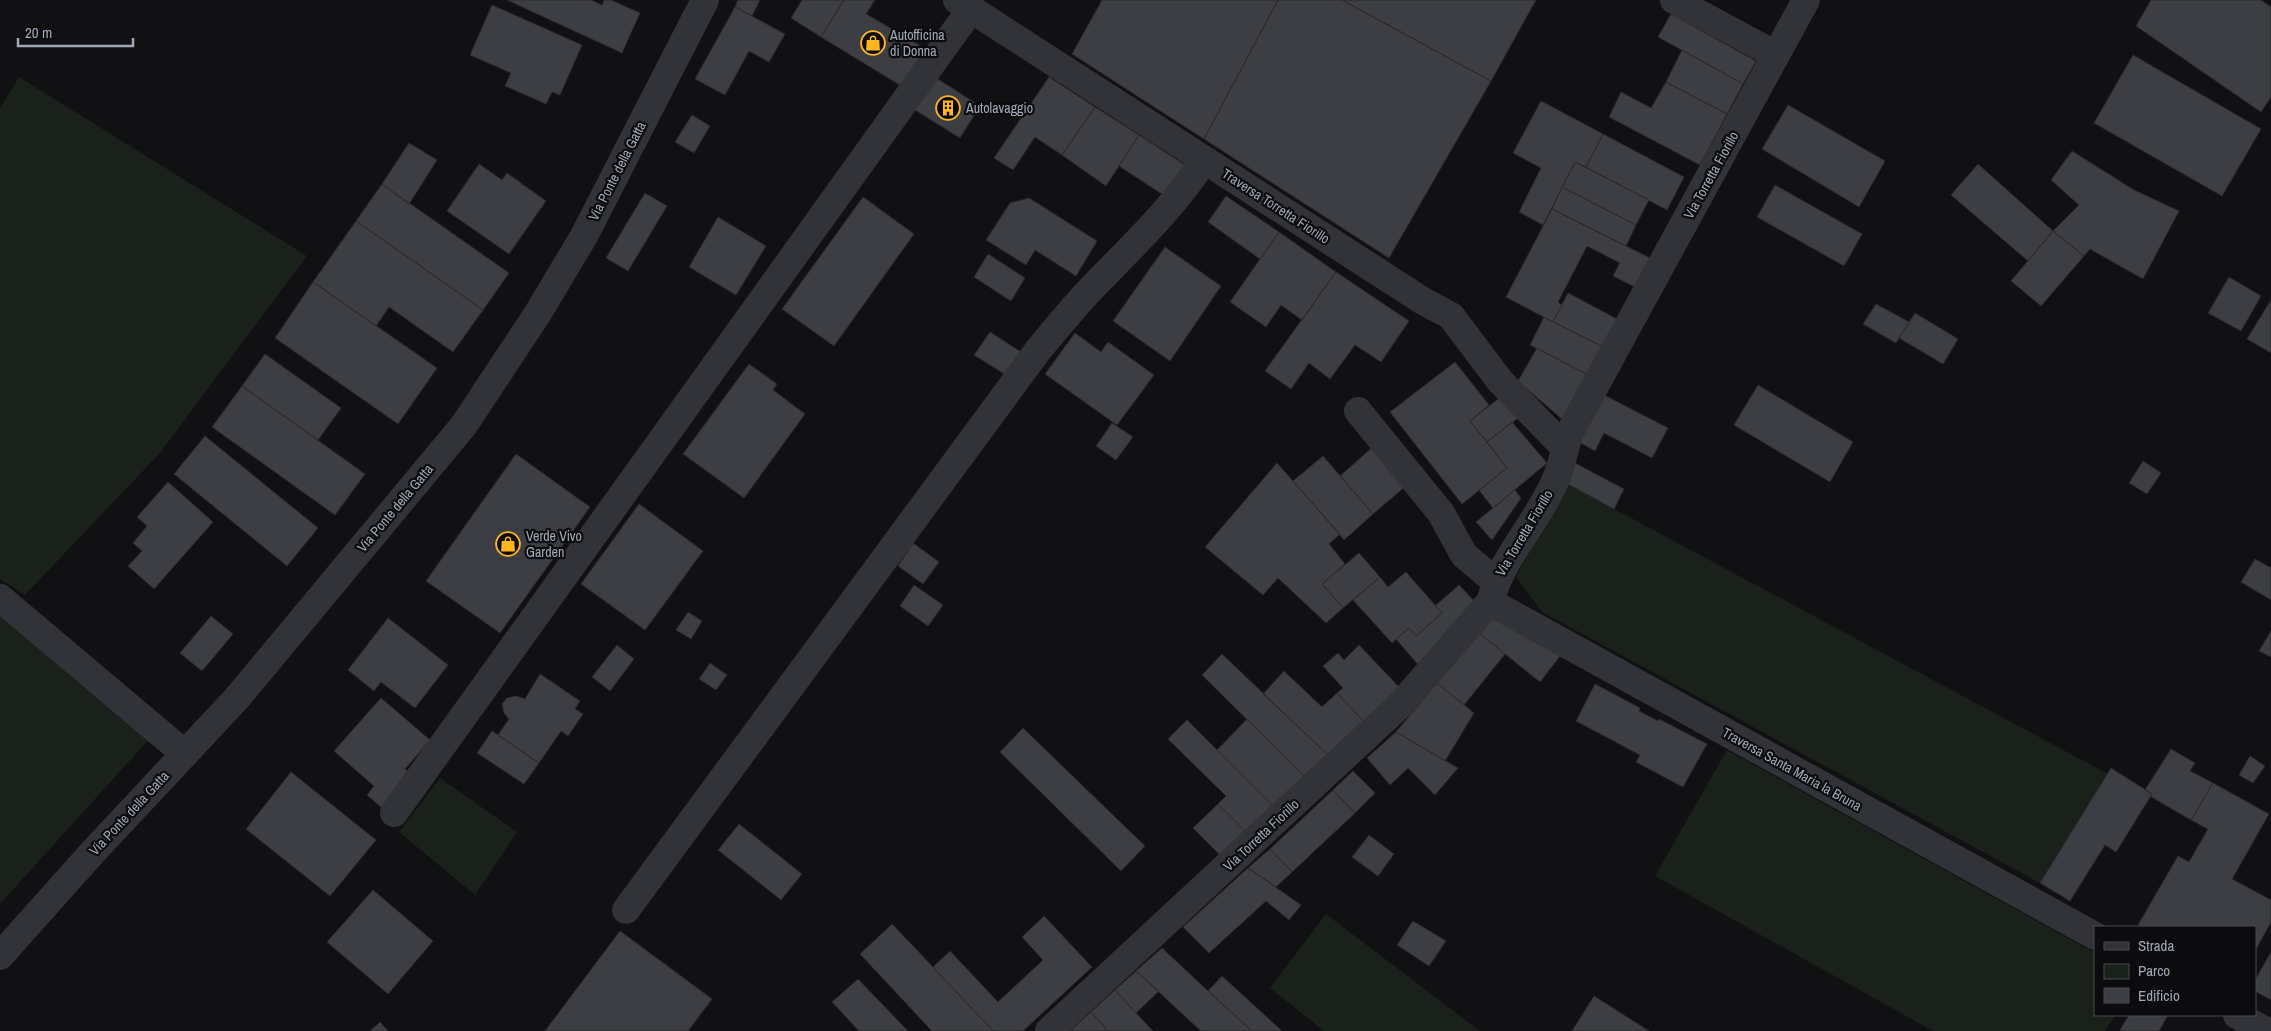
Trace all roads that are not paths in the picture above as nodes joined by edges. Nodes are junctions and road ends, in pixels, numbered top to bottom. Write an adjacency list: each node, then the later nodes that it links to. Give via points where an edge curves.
1 (705, 0): 11 (street, Via Ponte della Gatta, via 584,236 464,425 237,698)
2 (1674, 0): 5 (street)
3 (1806, 0): 5 (street, Via Torretta Fiorillo)
4 (964, 5): 6 (street, Traversa Torretta Fiorillo); 12 (street)
5 (1776, 55): 8 (street, Via Torretta Fiorillo)
6 (1204, 160): 8 (street, Traversa Torretta Fiorillo, via 1451,316 1500,381); 13 (street, via 1139,240 1039,349)
7 (1358, 411): 9 (street, Traversa Santa Maria la Bruna, via 1440,513 1464,555)
8 (1564, 447): 9 (street, Via Torretta Fiorillo, via 1556,480)
9 (1493, 592): 14 (street, Traversa Santa Maria la Bruna); 17 (street, Via Torretta Fiorillo, via 1402,704)
10 (0, 598): 11 (street)
11 (185, 754): 15 (street, Via Ponte della Gatta)
12 (394, 814)
13 (626, 910)
14 (2094, 935)
15 (0, 956)
16 (2239, 1016): 18 (street)
17 (1049, 1031)
18 (2266, 1031)

